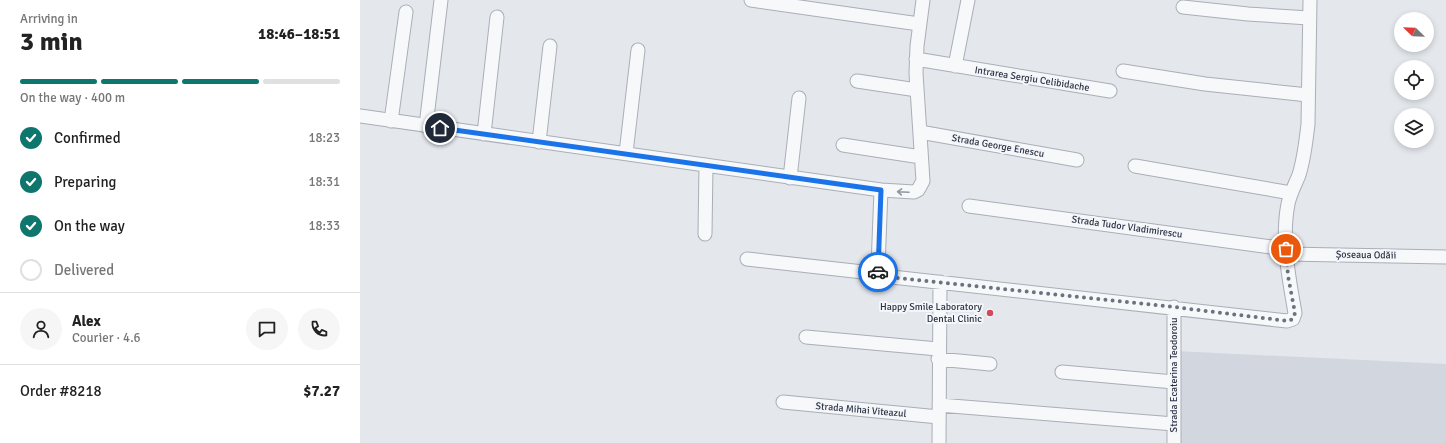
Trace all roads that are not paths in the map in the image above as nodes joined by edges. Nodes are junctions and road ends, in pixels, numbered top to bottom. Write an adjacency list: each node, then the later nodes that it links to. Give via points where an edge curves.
1 (441, 0): 23 (street)
2 (751, 0): 10 (street)
3 (923, 0): 10 (street)
4 (968, 0): 14 (street)
5 (1310, 0): 9 (street)
6 (1183, 7): 9 (street)
7 (406, 12): 22 (street)
8 (498, 17): 25 (street)
9 (1309, 18): 19 (street)
10 (919, 24): 13 (street)
11 (550, 46): 26 (street)
12 (638, 50): 28 (street)
13 (916, 59): 14 (street, Intrarea Sergiu Celibidache); 17 (street)
14 (955, 66): 18 (street, Intrarea Sergiu Celibidache)
15 (1123, 71): 19 (street, via 1205,84)
16 (857, 81): 17 (street)
17 (917, 90): 24 (street)
18 (1110, 91)
19 (1308, 95): 35 (street, via 1306,144)
20 (799, 98): 33 (street)
21 (360, 116): 22 (street)
22 (391, 121): 23 (street)
23 (426, 126): 25 (street)
24 (920, 132): 29 (street); 30 (street, Strada George Enescu)
25 (484, 134): 26 (street)
26 (539, 142): 28 (street)
27 (843, 145): 29 (street)
28 (626, 153): 31 (street)
29 (921, 157): 34 (street, one-way to 34, via 923,181 918,190)
30 (1077, 160)
31 (706, 165): 33 (street); 37 (street)
32 (1136, 166): 35 (street)
33 (790, 178): 34 (street)
34 (881, 190): 41 (street)
35 (1291, 194): 38 (street, via 1286,216)
36 (969, 206): 38 (street, Strada Tudor Vladimirescu)
37 (706, 234)
38 (1286, 251): 39 (street, Șoseaua Odăii); 43 (street, via 1295,313 1293,319 1288,321)
39 (1446, 257)
40 (747, 259): 41 (street, via 863,272)
41 (878, 271): 42 (street, via 887,277)
42 (940, 282): 43 (street); 45 (street)
43 (1174, 307): 48 (street, Strada Ecaterina Teodoroiu)
44 (806, 337): 45 (street)
45 (938, 354): 46 (street); 50 (street)
46 (990, 364)
47 (1062, 372): 48 (street)
48 (1174, 382): 51 (street, Strada Ecaterina Teodoroiu)
49 (783, 402): 50 (street, Strada Mihai Viteazul)
50 (939, 411): 51 (street, Strada Mihai Viteazul); 52 (street)
51 (1174, 424): 53 (street, Strada Ecaterina Teodoroiu)
52 (939, 443)
53 (1174, 443)

